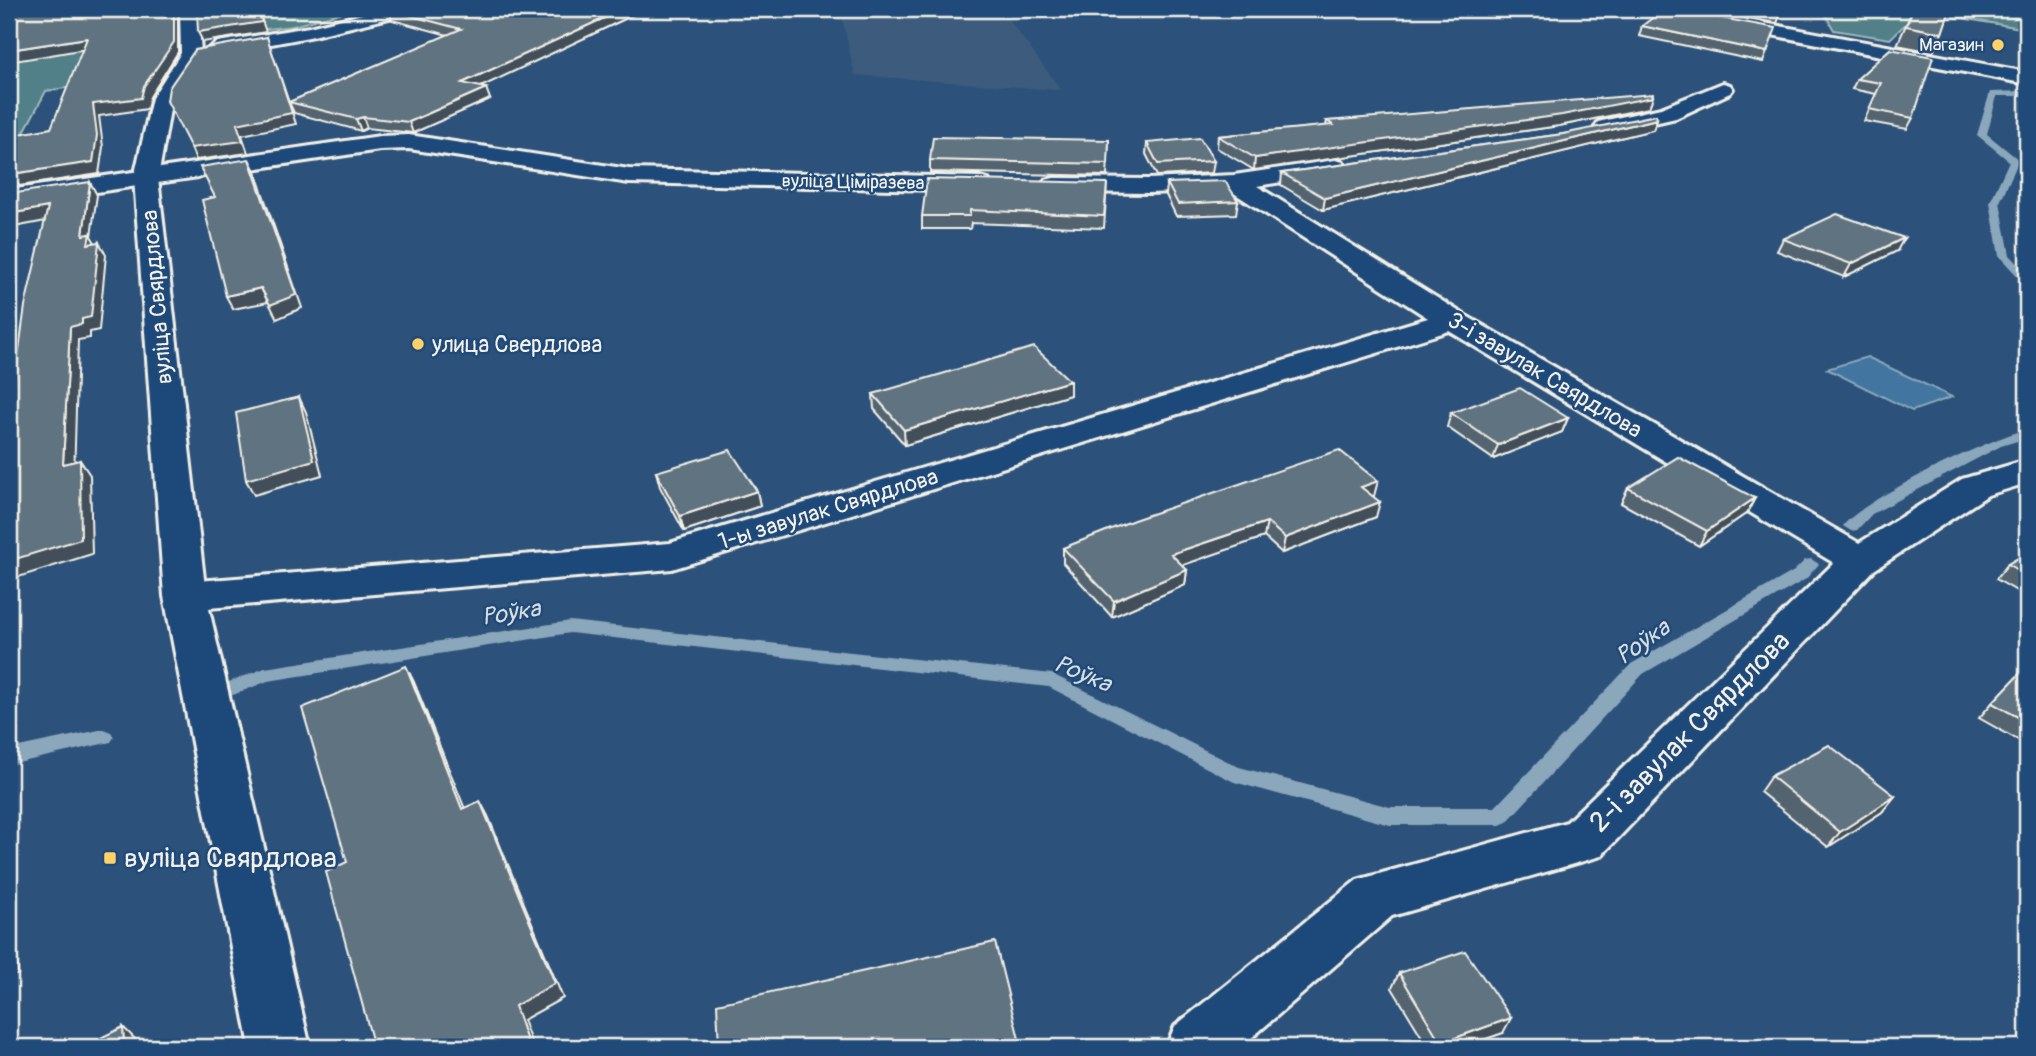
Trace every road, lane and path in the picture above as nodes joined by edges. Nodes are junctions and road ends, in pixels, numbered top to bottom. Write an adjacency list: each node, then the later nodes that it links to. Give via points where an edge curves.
1 (189, 9): 4 (street)
2 (404, 9): 4 (street)
3 (1661, 9): 5 (street)
4 (191, 53): 9 (street, вуліца Свярдлова, via 162,98)
5 (2027, 78)
6 (1723, 89): 7 (street, via 1668,113)
7 (1587, 131)
8 (1358, 164): 10 (street)
9 (146, 178): 11 (street, вуліца Ціміразева, via 409,142 629,176); 13 (street, вуліца Ціміразева); 17 (street, вуліца Свярдлова)
10 (1234, 182): 12 (street); 14 (street, 3-і завулак Свярдлова)
11 (1009, 184)
12 (1037, 184)
13 (9, 198)
14 (1452, 320): 16 (street, 3-і завулак Свярдлова); 17 (street, 1-ы завулак Свярдлова, via 672,556)
15 (2027, 471): 16 (street, 2-і завулак Свярдлова, via 1975,487)
16 (1860, 561): 19 (street, 2-і завулак Свярдлова, via 1583,840 1376,897)
17 (185, 596): 18 (street, вуліца Свярдлова)
18 (280, 1047)
19 (1196, 1047)

